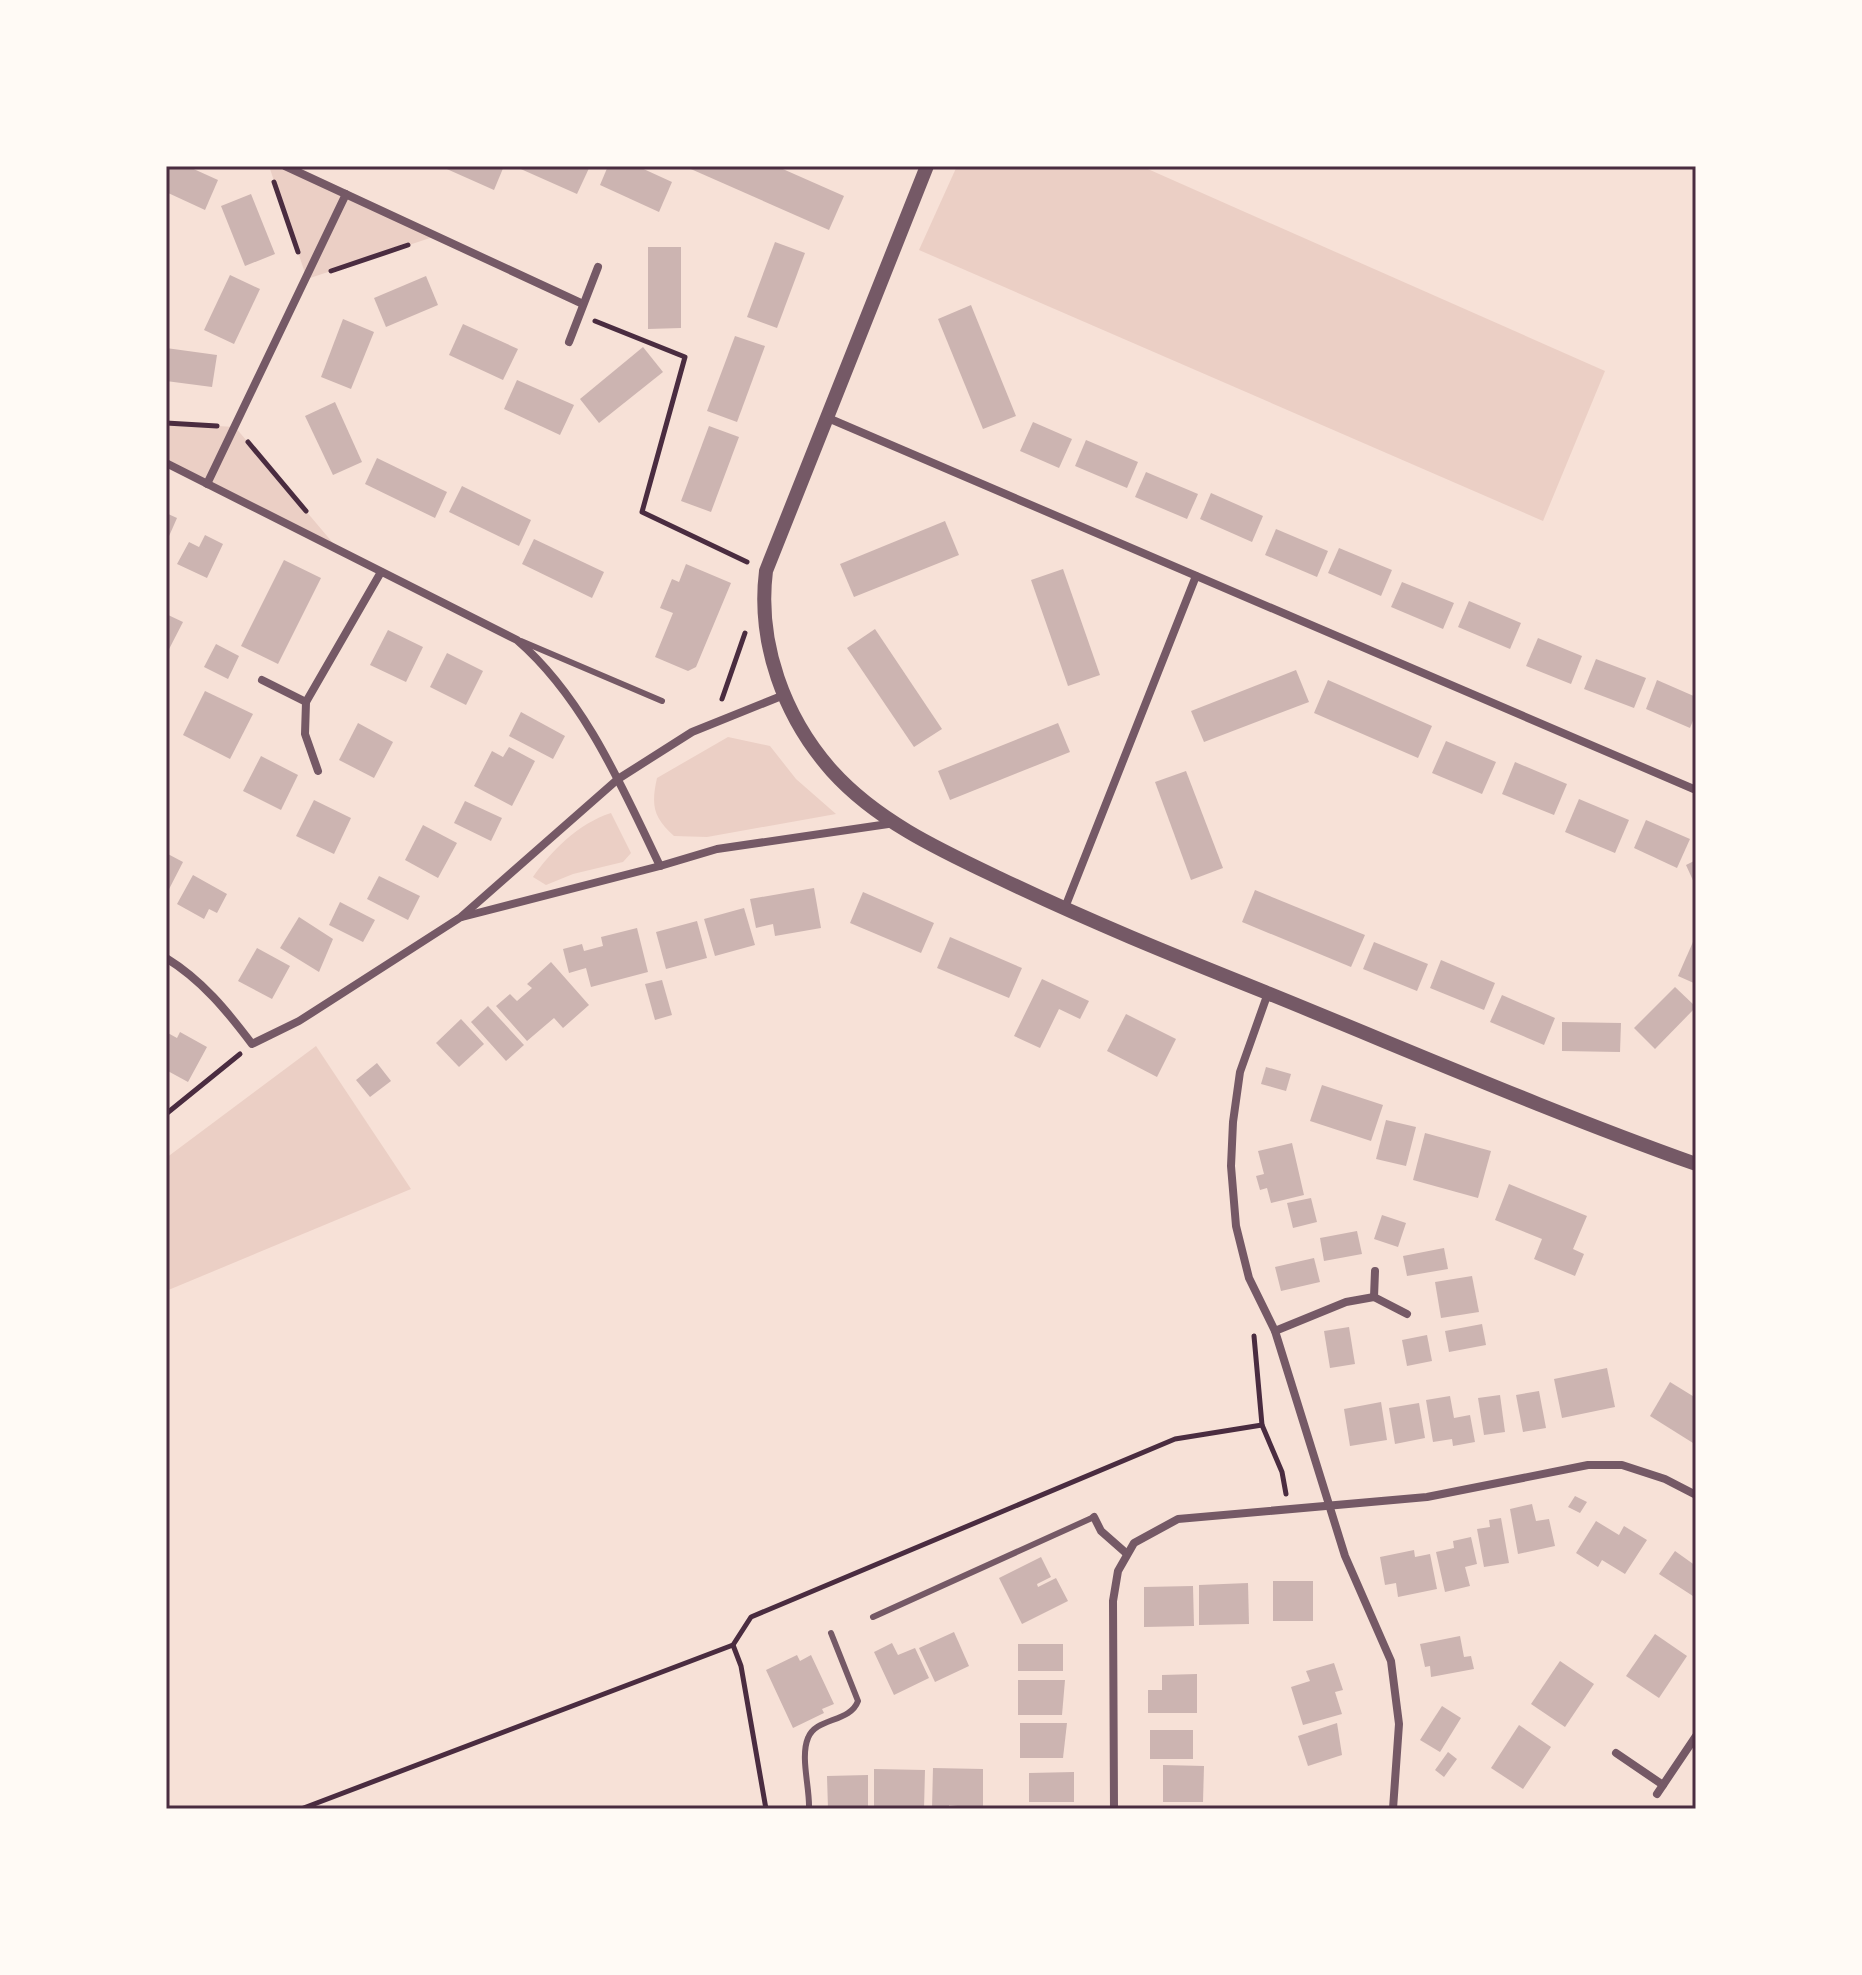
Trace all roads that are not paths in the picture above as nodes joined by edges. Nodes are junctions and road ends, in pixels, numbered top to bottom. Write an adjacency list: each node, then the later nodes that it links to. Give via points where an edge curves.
1 (285, 166): 3 (street)
2 (927, 166): 7 (street)
3 (346, 194): 5 (street); 9 (street)
4 (598, 267): 5 (street)
5 (583, 304): 6 (street)
6 (569, 342)
7 (828, 418): 11 (street); 14 (street, via 766,571 765,627)
8 (166, 463): 9 (street)
9 (207, 484): 10 (street)
10 (381, 572): 12 (street); 16 (street)
11 (1196, 576): 19 (street); 22 (street)
12 (517, 640): 15 (lane); 18 (street, via 569,698)
13 (262, 680): 16 (street)
14 (784, 695): 18 (street, via 692,732); 20 (street, via 833,771)
15 (662, 701)
16 (306, 702): 17 (street, via 305,734)
17 (318, 771)
18 (618, 779): 21 (street); 23 (street)
19 (1696, 790)
20 (896, 823): 21 (street, via 717,849); 22 (street)
21 (660, 866): 23 (street)
22 (1064, 910): 25 (street)
23 (461, 917): 24 (street, via 299,1021 252,1044 224,1008)
24 (166, 958)
25 (1268, 993): 26 (street, via 1573,1119); 30 (street, via 1240,1072 1231,1166 1236,1226 1249,1278)
26 (1695, 1162)
27 (1375, 1271): 28 (street)
28 (1374, 1297): 29 (street); 30 (street, via 1346,1302)
29 (1407, 1314)
30 (1275, 1331): 32 (street)
31 (1696, 1495): 32 (street, via 1622,1465 1588,1465 1456,1493)
32 (1331, 1504): 34 (street, via 1178,1519); 43 (street, via 1345,1556 1397,1681)
33 (1094, 1517): 34 (street, via 1101,1531); 35 (lane)
34 (1126, 1553): 42 (street, via 1113,1601)
35 (873, 1617)
36 (831, 1633): 41 (lane, via 858,1701 850,1713 816,1728 806,1741)
37 (1696, 1736): 39 (street)
38 (1616, 1753): 39 (street)
39 (1663, 1785): 40 (street)
40 (1657, 1794)
41 (809, 1809)
42 (1114, 1809)
43 (1393, 1809)

